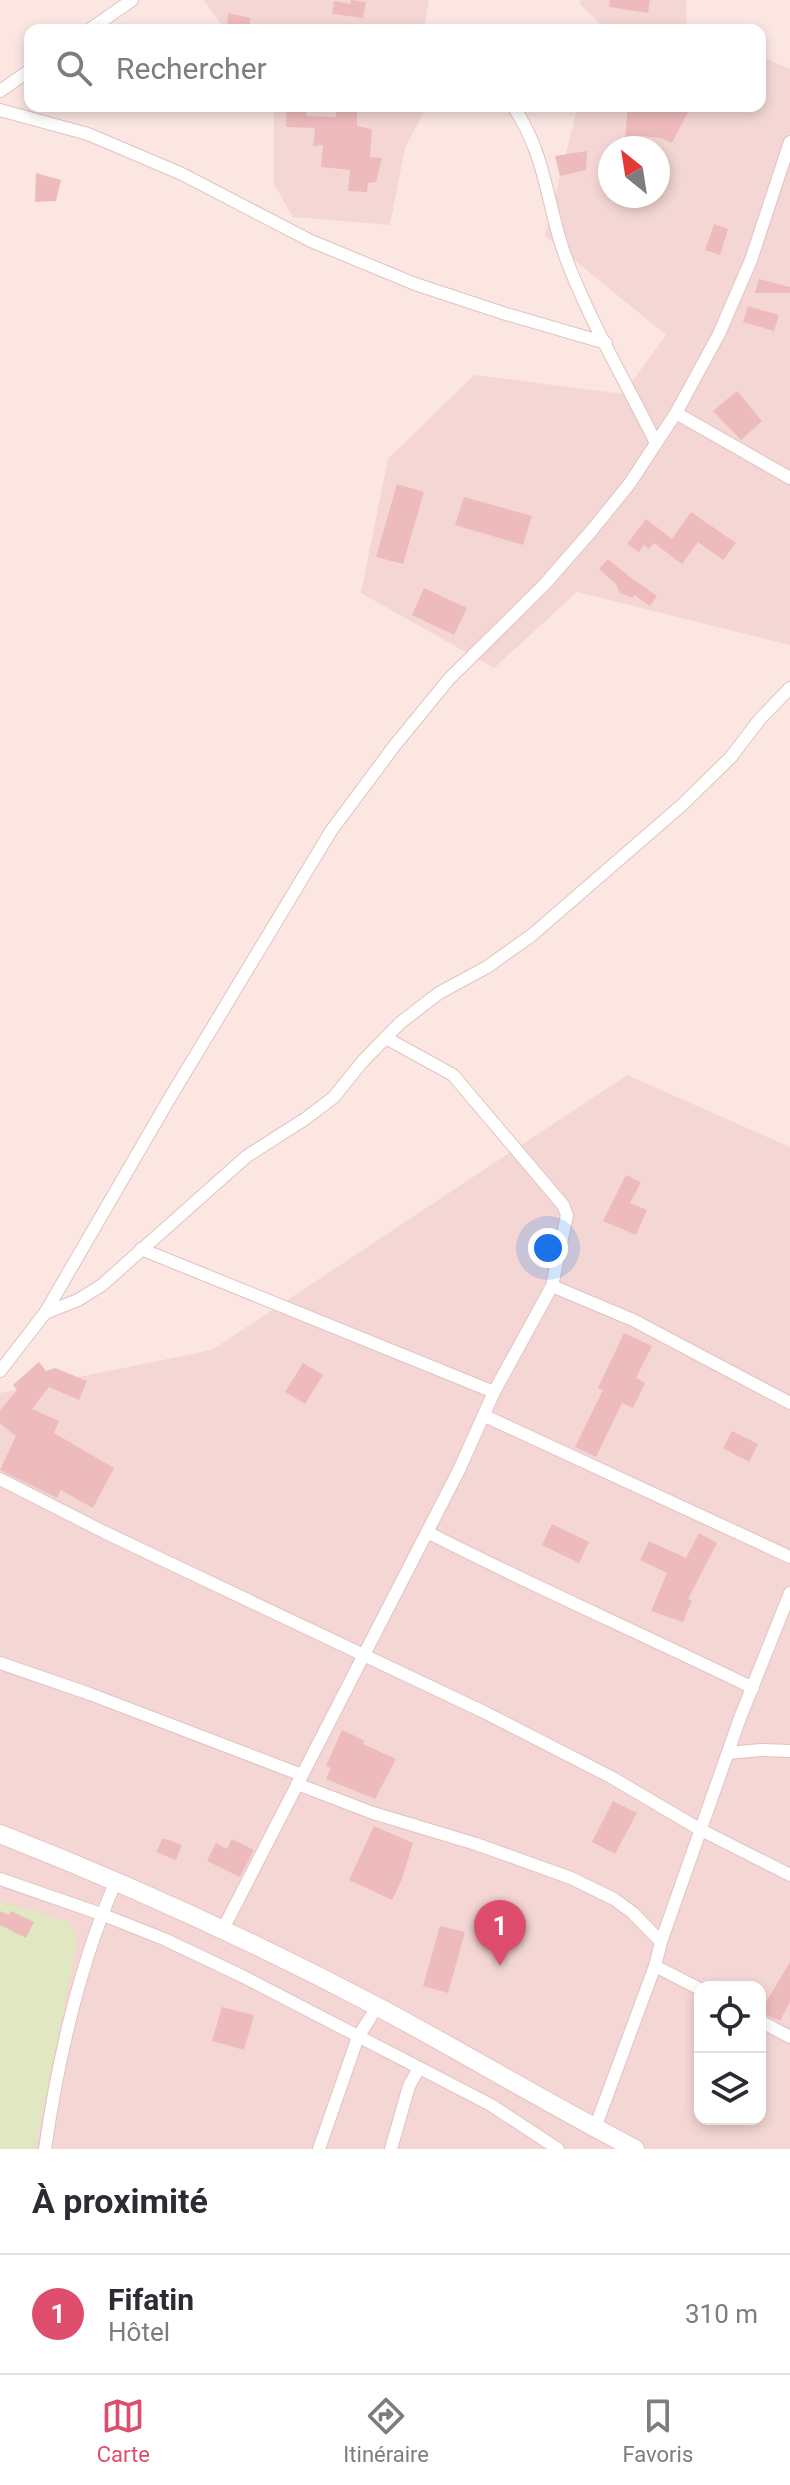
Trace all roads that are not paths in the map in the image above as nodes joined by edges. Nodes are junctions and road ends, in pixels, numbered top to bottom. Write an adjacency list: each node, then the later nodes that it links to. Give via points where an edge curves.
1 (132, 0): 2 (street)
2 (98, 24)
3 (24, 74): 4 (street)
4 (0, 91)
5 (0, 110): 8 (street, via 88,134 182,174 311,241 415,284)
6 (517, 112): 8 (street, via 538,152 564,252)
7 (790, 142): 9 (street, via 751,260)
8 (606, 343): 10 (street)
9 (676, 413): 10 (street); 11 (street)
10 (656, 443): 16 (street, via 630,483 544,585 449,679 331,831)
11 (790, 478)
12 (790, 688): 13 (street, via 682,805 532,935 439,993)
13 (386, 1038): 14 (street, via 334,1097 247,1156); 15 (street, via 453,1075 563,1205 567,1215)
14 (141, 1249): 16 (street, via 102,1285); 18 (street)
15 (552, 1286): 18 (street); 19 (street, via 633,1320)
16 (45, 1313): 17 (street)
17 (0, 1371)
18 (494, 1392): 20 (street)
19 (790, 1403)
20 (485, 1416): 22 (street); 23 (street)
21 (0, 1479): 25 (street)
22 (427, 1532): 25 (street); 27 (street)
23 (790, 1557)
24 (790, 1593): 27 (street)
25 (362, 1656): 30 (street); 31 (street, via 611,1777)
26 (0, 1663): 30 (street)
27 (753, 1688): 29 (street)
28 (790, 1751): 29 (street)
29 (728, 1753): 31 (street)
30 (299, 1780): 37 (street); 38 (street, via 373,1813 571,1878 614,1899)
31 (701, 1830): 33 (street); 38 (street)
32 (0, 1834): 35 (main road)
33 (790, 1875)
34 (0, 1879): 36 (street)
35 (116, 1881): 36 (street); 37 (main road)
36 (101, 1914): 43 (street, via 242,1976); 47 (street, via 71,2017)
37 (223, 1929): 41 (main road)
38 (661, 1942): 39 (street)
39 (655, 1966): 40 (street); 46 (street)
40 (694, 1986)
41 (377, 2007): 43 (street); 46 (main road)
42 (766, 2024): 44 (street)
43 (358, 2037): 45 (street); 48 (street)
44 (790, 2037)
45 (419, 2068): 49 (street); 50 (street, via 491,2105)
46 (595, 2128): 51 (main road)
47 (45, 2149)
48 (319, 2149)
49 (391, 2149)
50 (558, 2149)
51 (635, 2149)

